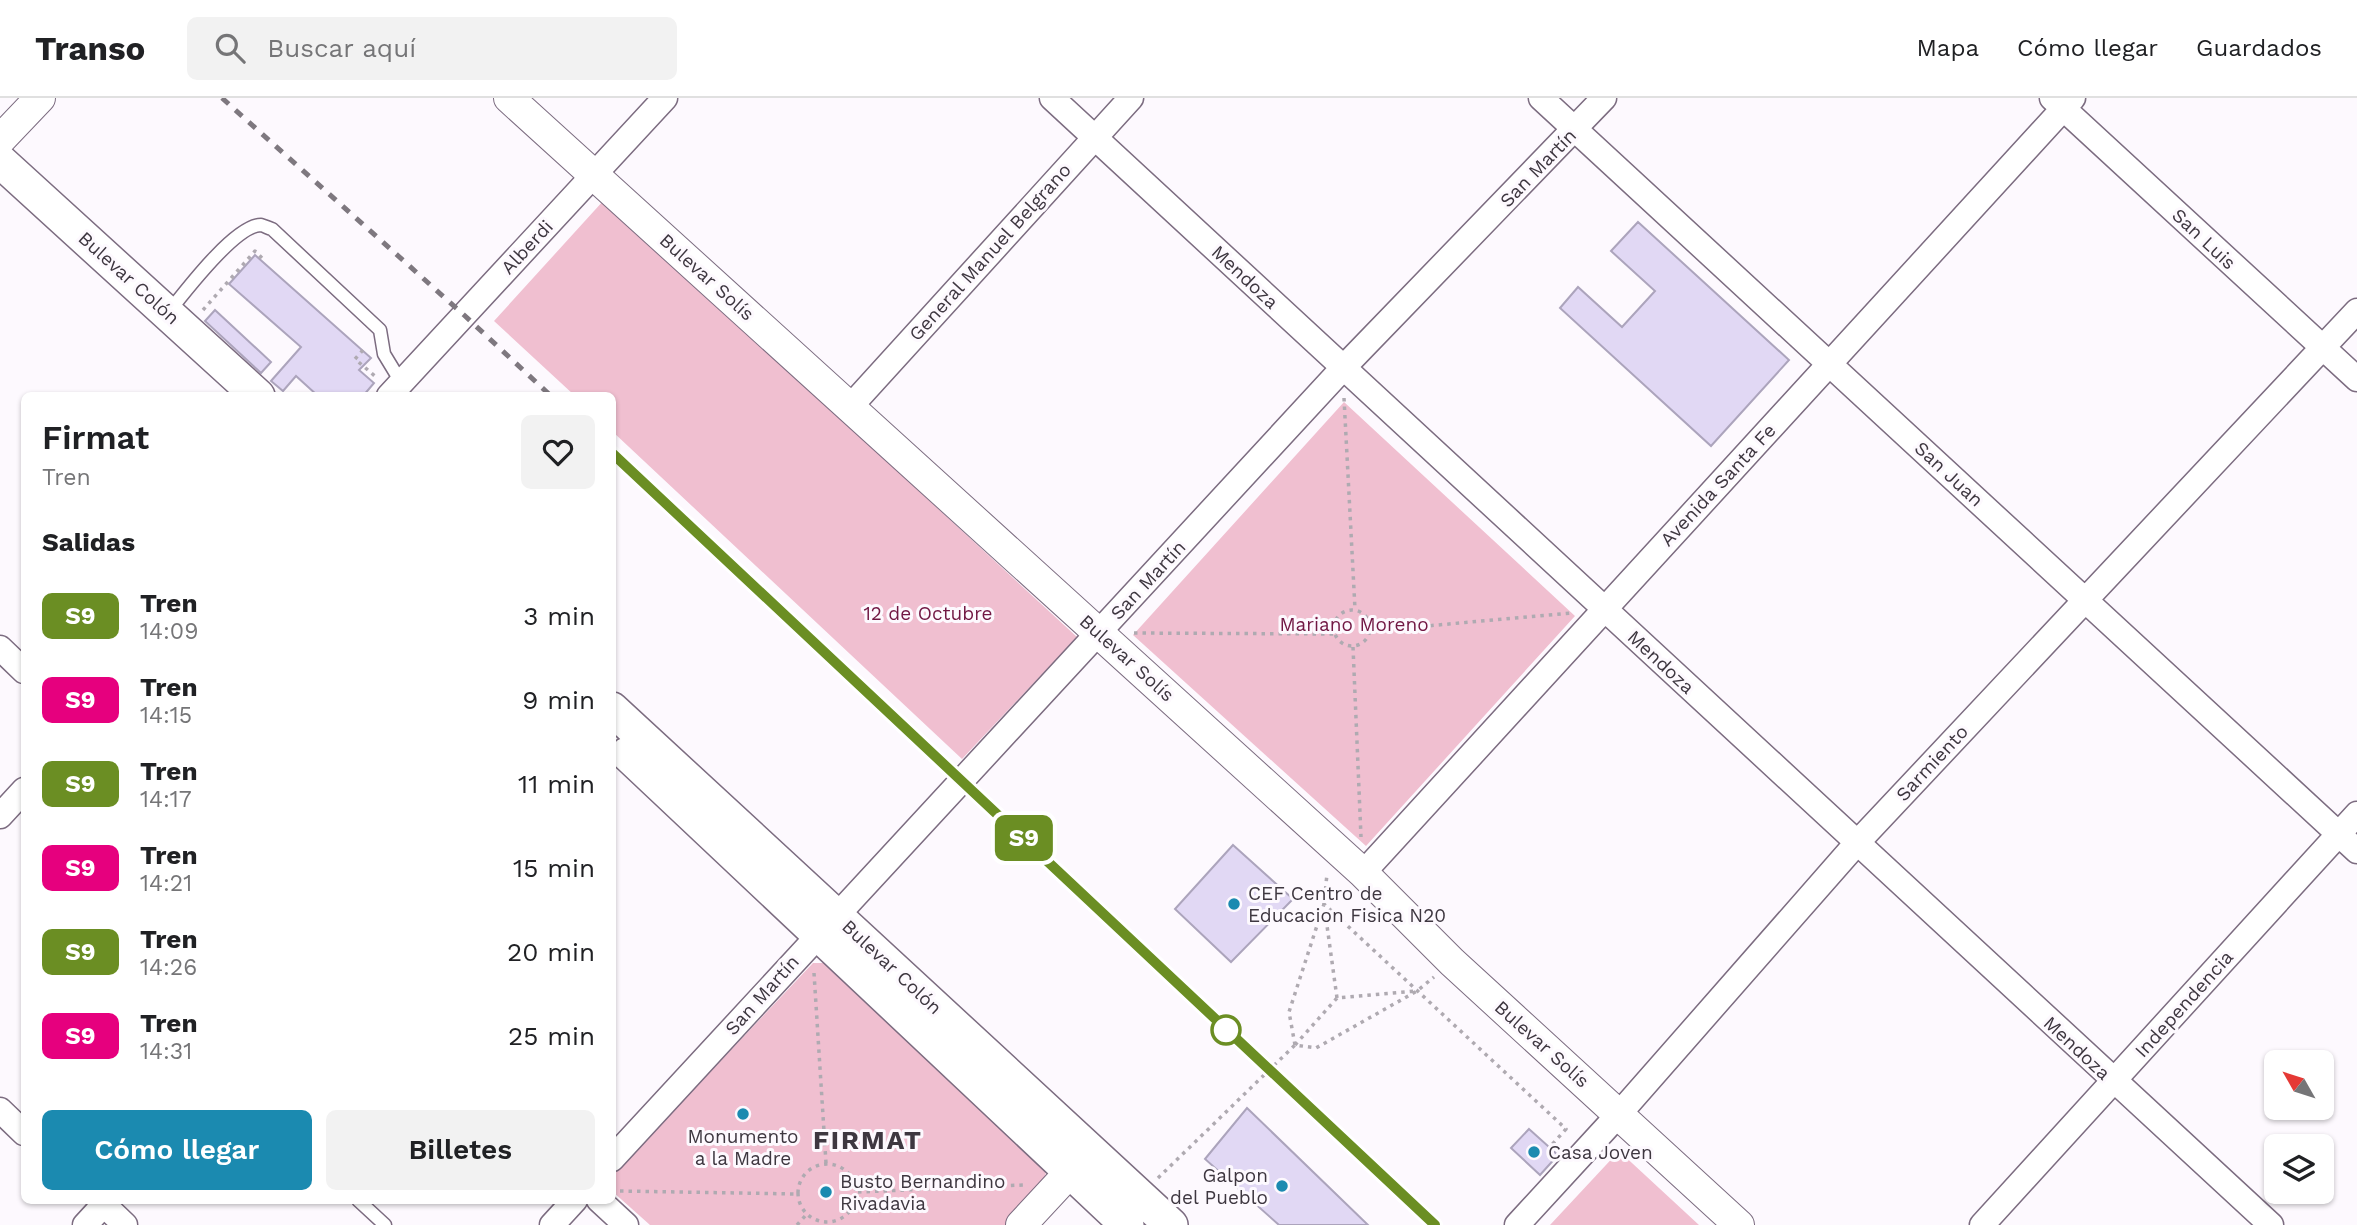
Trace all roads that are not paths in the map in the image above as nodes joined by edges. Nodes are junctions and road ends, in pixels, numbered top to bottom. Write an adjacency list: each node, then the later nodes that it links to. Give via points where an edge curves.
1 (40, 98): 11 (street)
2 (509, 98): 13 (street, Bulevar Solís)
3 (665, 98): 13 (street, Alberdi)
4 (1052, 98): 10 (street, Mendoza)
5 (1131, 98): 10 (street, General Manuel Belgrano)
6 (1541, 98): 9 (street, San Juan)
7 (1604, 98): 9 (street, San Martín)
8 (2063, 102): 16 (street, San Luis); 17 (street, Avenida Santa Fe)
9 (1574, 130): 17 (street, San Juan); 18 (street, San Martín)
10 (1095, 138): 18 (street, Mendoza); 22 (street, General Manuel Belgrano)
11 (0, 140)
12 (0, 161): 15 (main road, Bulevar Colón)
13 (594, 175): 20 (street, Alberdi); 22 (street, Bulevar Solís)
14 (2357, 311): 16 (street, Sarmiento)
15 (177, 322): 20 (lane, via 228,243 261,225 272,229 380,330); 21 (main road, Bulevar Colón)
16 (2323, 348): 19 (street, San Luis); 23 (street, Sarmiento)
17 (1829, 364): 23 (street, San Juan); 24 (street, Avenida Santa Fe)
18 (1343, 368): 24 (street, Mendoza); 25 (street, San Martín)
19 (2357, 379)
20 (395, 389)
21 (254, 392)
22 (850, 407): 25 (street, Bulevar Solís)
23 (2085, 600): 33 (street, San Juan); 34 (street, Sarmiento)
24 (1604, 610): 34 (street, Mendoza); 36 (street, Avenida Santa Fe)
25 (1099, 633): 36 (street, Bulevar Solís); 37 (street, San Martín)
26 (0, 648): 27 (street)
27 (21, 668)
28 (616, 713): 37 (main road, Bulevar Colón)
29 (616, 743): 37 (main road, Bulevar Colón)
30 (21, 793): 32 (street)
31 (2357, 814): 33 (street, Independencia)
32 (0, 816)
33 (2339, 834): 35 (street, San Juan); 38 (street, Independencia)
34 (1857, 844): 38 (street, Mendoza); 40 (street, Sarmiento)
35 (2357, 851)
36 (1363, 873): 40 (street, Bulevar Solís, via 1452,962)
37 (827, 925): 42 (street, San Martín); 43 (main road, Bulevar Colón)
38 (2113, 1081): 59 (street, Independencia); 60 (street, Mendoza)
39 (0, 1110): 41 (street)
40 (1619, 1114): 57 (street, Sarmiento); 58 (street, Bulevar Solís)
41 (21, 1130)
42 (616, 1155)
43 (1080, 1161): 49 (main road, Bulevar Colón); 55 (street)
44 (102, 1204): 50 (street)
45 (106, 1204): 51 (street)
46 (362, 1204): 52 (lane)
47 (571, 1204): 53 (street)
48 (603, 1204): 54 (street)
49 (1133, 1211): 56 (main road, Bulevar Colón)
50 (85, 1225)
51 (125, 1225)
52 (385, 1225)
53 (552, 1225)
54 (626, 1225)
55 (1021, 1225)
56 (1171, 1225)
57 (1517, 1225)
58 (1739, 1225)
59 (1982, 1225)
60 (2271, 1225)

